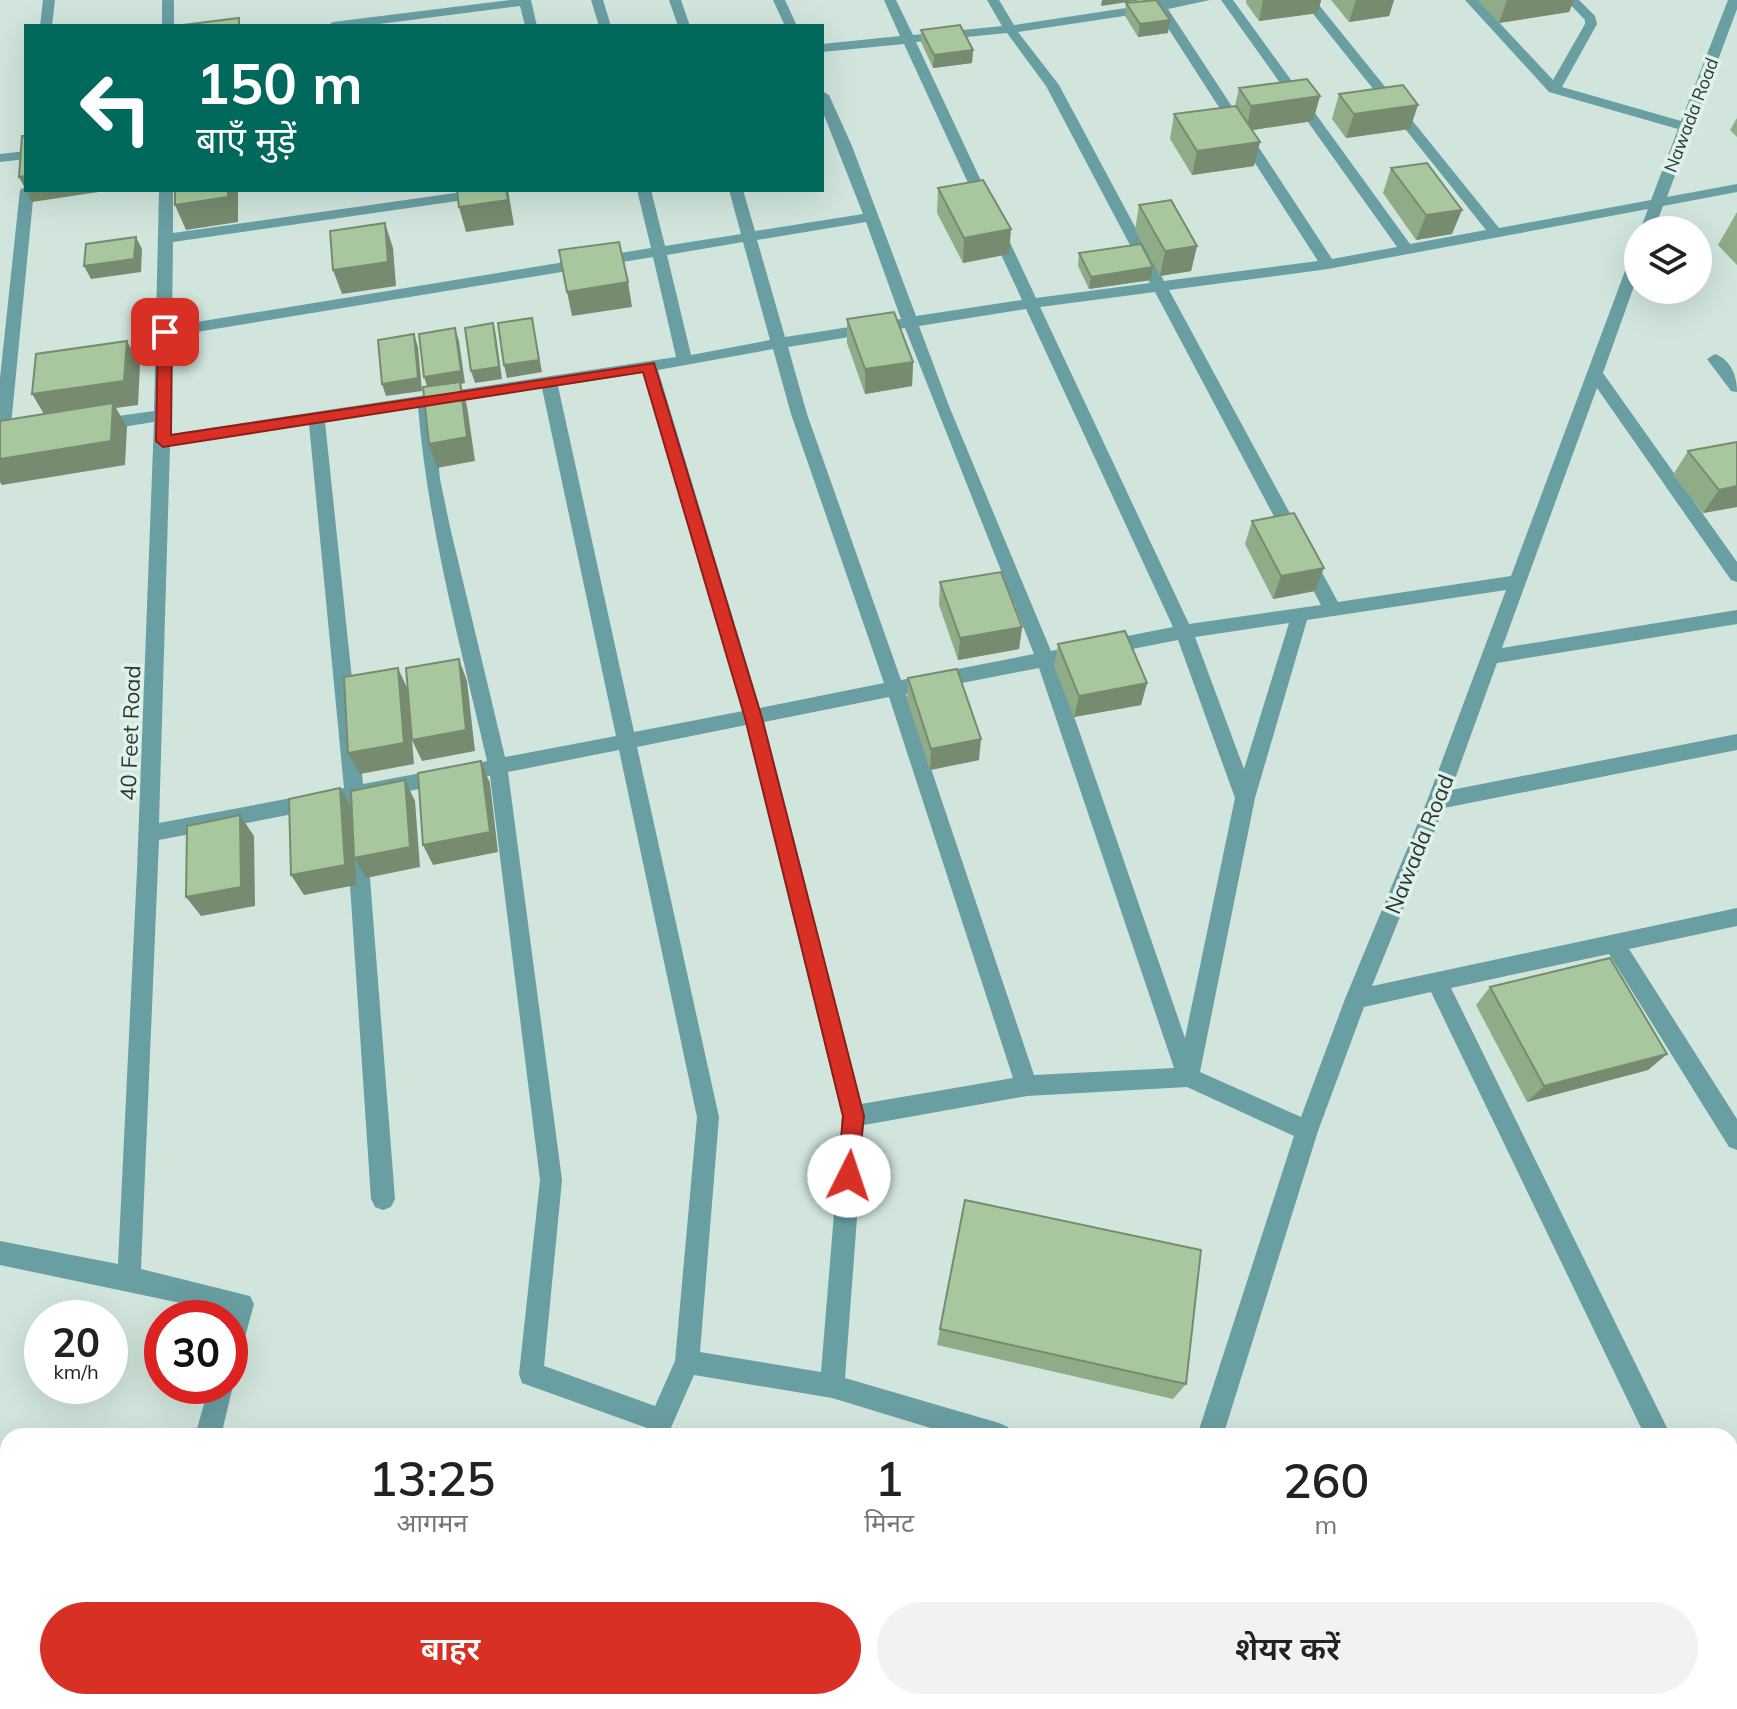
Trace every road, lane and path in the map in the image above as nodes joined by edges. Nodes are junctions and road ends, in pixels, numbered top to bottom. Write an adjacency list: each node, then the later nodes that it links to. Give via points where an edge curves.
1 (49, 0): 16 (street)
2 (168, 0): 17 (street)
3 (597, 0): 20 (street)
4 (675, 0): 21 (street)
5 (779, 0): 22 (street)
6 (890, 0): 25 (street)
7 (993, 0): 24 (street)
8 (1204, 0): 15 (street)
9 (1227, 0): 44 (street)
10 (1308, 0): 41 (street)
11 (1471, 0): 27 (street)
12 (1572, 0): 27 (street, via 1591,24)
13 (1734, 0): 23 (street, Nawada Road)
14 (525, 1): 18 (street); 19 (street)
15 (1158, 3): 24 (street); 46 (street)
16 (46, 24)
17 (168, 24)
18 (348, 24)
19 (531, 24)
20 (604, 24)
21 (683, 24)
22 (790, 24)
23 (1731, 26): 29 (street, Nawada Road)
24 (1010, 29): 25 (street); 47 (street, via 1052,85)
25 (909, 38): 26 (street); 49 (street)
26 (824, 48)
27 (1554, 89): 29 (street)
28 (824, 100): 40 (street)
29 (1686, 127): 38 (street, Nawada Road)
30 (24, 155): 31 (street)
31 (0, 158)
32 (1737, 188): 38 (street)
33 (27, 192): 64 (street)
34 (166, 192): 42 (street, 40 Feet Road)
35 (492, 192): 42 (street)
36 (644, 192): 45 (street)
37 (737, 192): 43 (street)
38 (1658, 201): 39 (street, Nawada Road); 41 (street)
39 (1652, 216)
40 (871, 217): 43 (street); 50 (street)
41 (1495, 232): 44 (street)
42 (166, 238): 51 (street, 40 Feet Road)
43 (751, 239): 45 (street); 52 (street)
44 (1406, 249): 46 (street)
45 (657, 254): 51 (street); 54 (street)
46 (1328, 264): 47 (street)
47 (1159, 288): 49 (street); 67 (street)
48 (1624, 292): 56 (street, Nawada Road)
49 (1032, 303): 50 (street); 70 (street)
50 (910, 323): 52 (street); 72 (street)
51 (165, 332): 60 (street, 40 Feet Road)
52 (779, 343): 54 (street); 73 (street)
53 (1715, 359): 58 (street)
54 (685, 361): 55 (street)
55 (649, 366): 57 (street); 74 (street)
56 (1594, 372): 65 (street); 66 (street, Nawada Road)
57 (549, 382): 59 (street); 75 (street)
58 (1737, 387)
59 (425, 401): 61 (street); 77 (street, via 441,527)
60 (164, 415): 62 (street); 63 (street, 40 Feet Road)
61 (317, 418): 63 (street); 78 (street)
62 (76, 428)
63 (163, 441): 81 (street, 40 Feet Road)
64 (4, 442)
65 (1737, 575)
66 (1517, 582): 67 (street); 71 (street, Nawada Road)
67 (1333, 610): 68 (street)
68 (1300, 615): 70 (street); 79 (street)
69 (1737, 617): 71 (street)
70 (1184, 632): 72 (street); 79 (street)
71 (1490, 657): 80 (street, Nawada Road)
72 (1045, 658): 73 (street); 86 (street)
73 (896, 691): 74 (street); 87 (street)
74 (754, 718): 75 (street); 88 (street)
75 (627, 742): 77 (street); 95 (street, via 708,1117)
76 (1737, 742): 80 (street)
77 (498, 766): 78 (street); 95 (street, via 551,1180 531,1374 661,1421)
78 (354, 794): 81 (street); 91 (street)
79 (1245, 798): 86 (street)
80 (1437, 801): 85 (street, Nawada Road)
81 (151, 833): 93 (street, 40 Feet Road)
82 (1737, 917): 83 (street)
83 (1614, 944): 84 (street); 90 (street)
84 (1437, 982): 85 (street); 101 (street)
85 (1356, 999): 89 (street, Nawada Road)
86 (1188, 1077): 87 (street); 89 (street)
87 (1027, 1086): 88 (street)
88 (853, 1116): 96 (street)
89 (1307, 1131): 100 (street, Nawada Road)
90 (1737, 1139)
91 (383, 1199)
92 (0, 1253): 93 (street)
93 (129, 1278): 94 (street)
94 (225, 1300)
95 (687, 1362): 96 (street)
96 (832, 1386): 99 (street)
97 (216, 1404): 98 (street)
98 (210, 1428)
99 (972, 1428)
100 (1213, 1428)
101 (1654, 1428)

